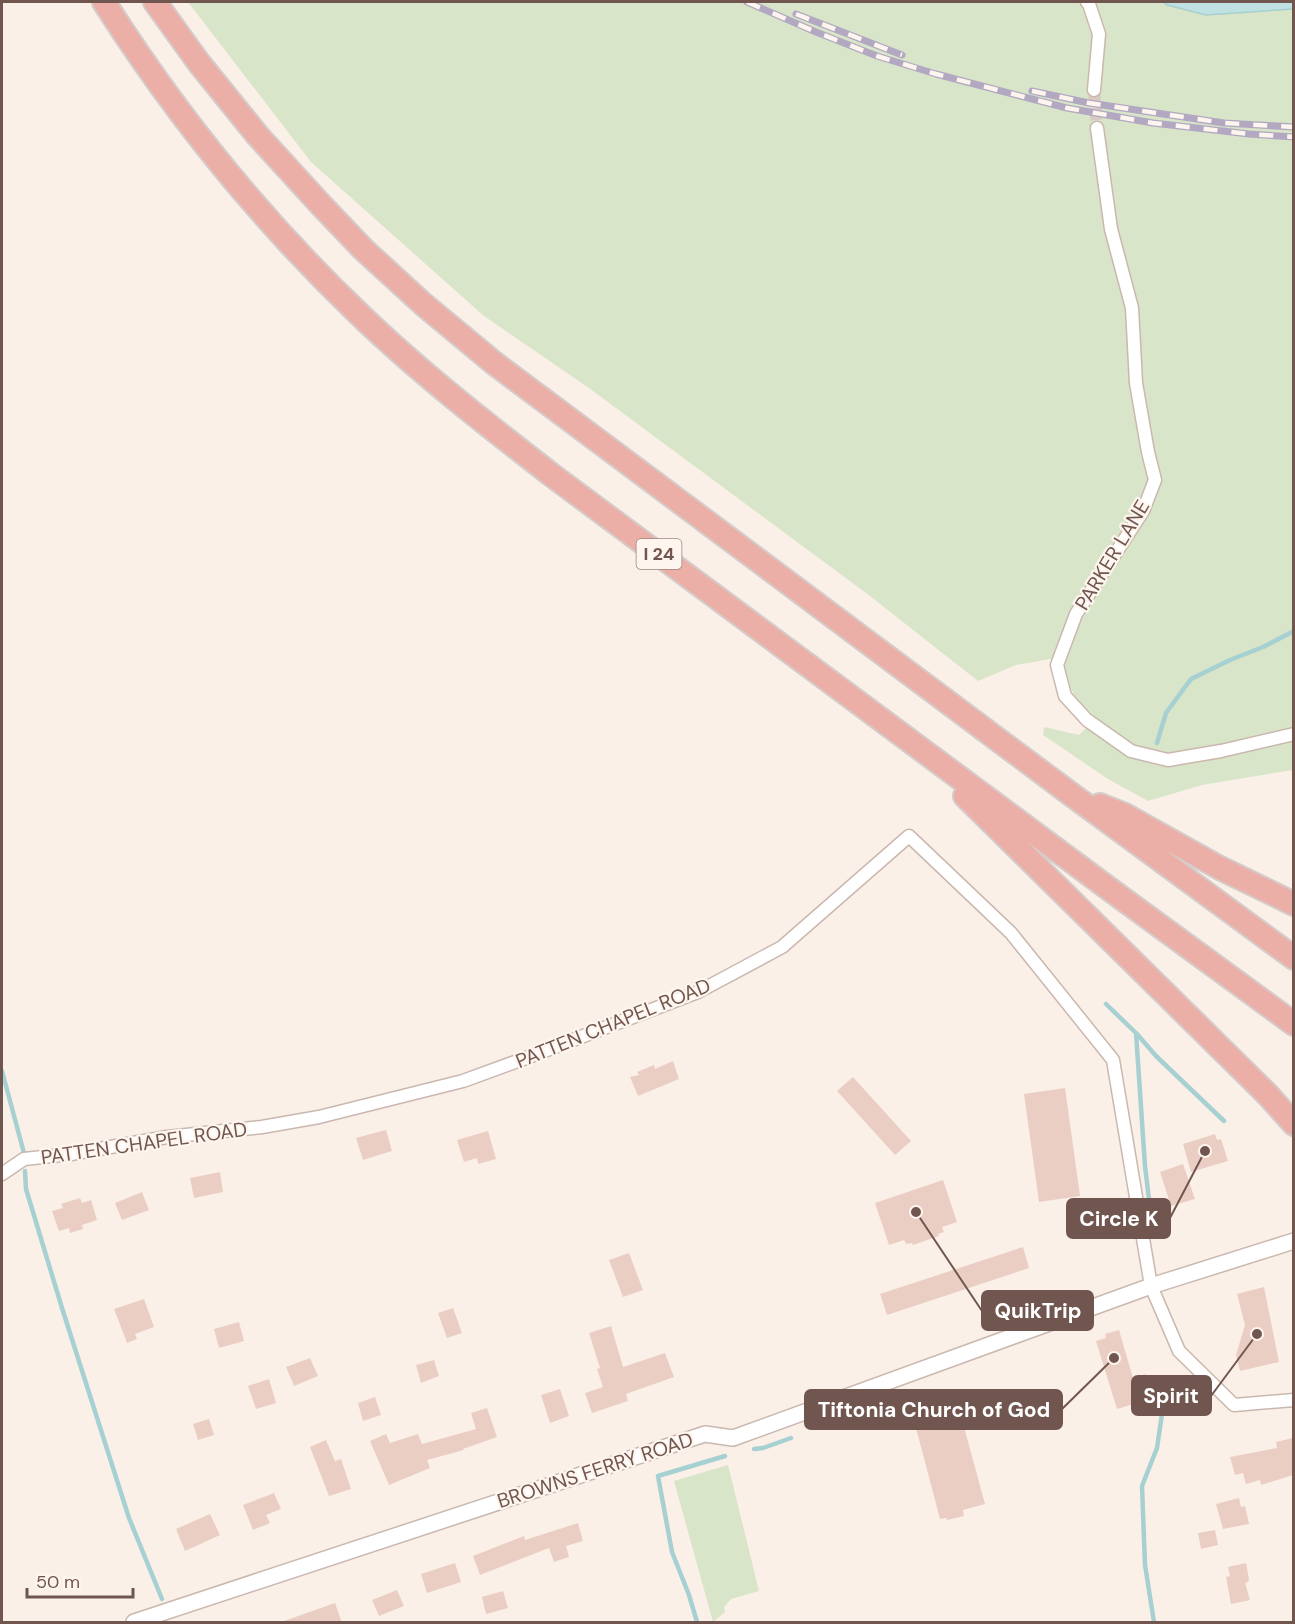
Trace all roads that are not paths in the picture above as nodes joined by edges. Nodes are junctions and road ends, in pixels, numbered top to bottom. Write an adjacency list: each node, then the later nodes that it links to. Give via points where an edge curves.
1 (104, 2): 7 (highway, I 24, via 210,152 264,217 367,322 553,476)
2 (155, 2): 8 (highway, I 24, via 258,136 364,250 423,304 494,363)
3 (1087, 2): 4 (street, via 1099,34)
4 (1094, 90)
5 (1097, 128): 6 (street, PARKER LANE, via 1112,229 1132,308 1136,383 1155,480 1143,511 1076,614 1057,665 1065,696 1088,720 1131,751 1168,760)
6 (1293, 734)
7 (904, 736): 11 (highway, I 24); 12 (highway)
8 (1068, 792): 9 (highway, via 1125,815); 10 (highway, I 24)
9 (1293, 904)
10 (1293, 958)
11 (1293, 1024)
12 (1268, 1095): 13 (highway); 14 (highway)
13 (1293, 1118)
14 (1293, 1124)
15 (2, 1174): 17 (street, PATTEN CHAPEL ROAD, via 24,1159 319,1117 463,1081 534,1055 698,992 782,947 909,836 1011,933 1113,1060)
16 (1293, 1241): 17 (street, BROWNS FERRY ROAD)
17 (1151, 1286): 18 (street, via 1179,1351 1234,1405); 19 (street, BROWNS FERRY ROAD, via 732,1438 705,1434)
18 (1293, 1400)
19 (134, 1623)

